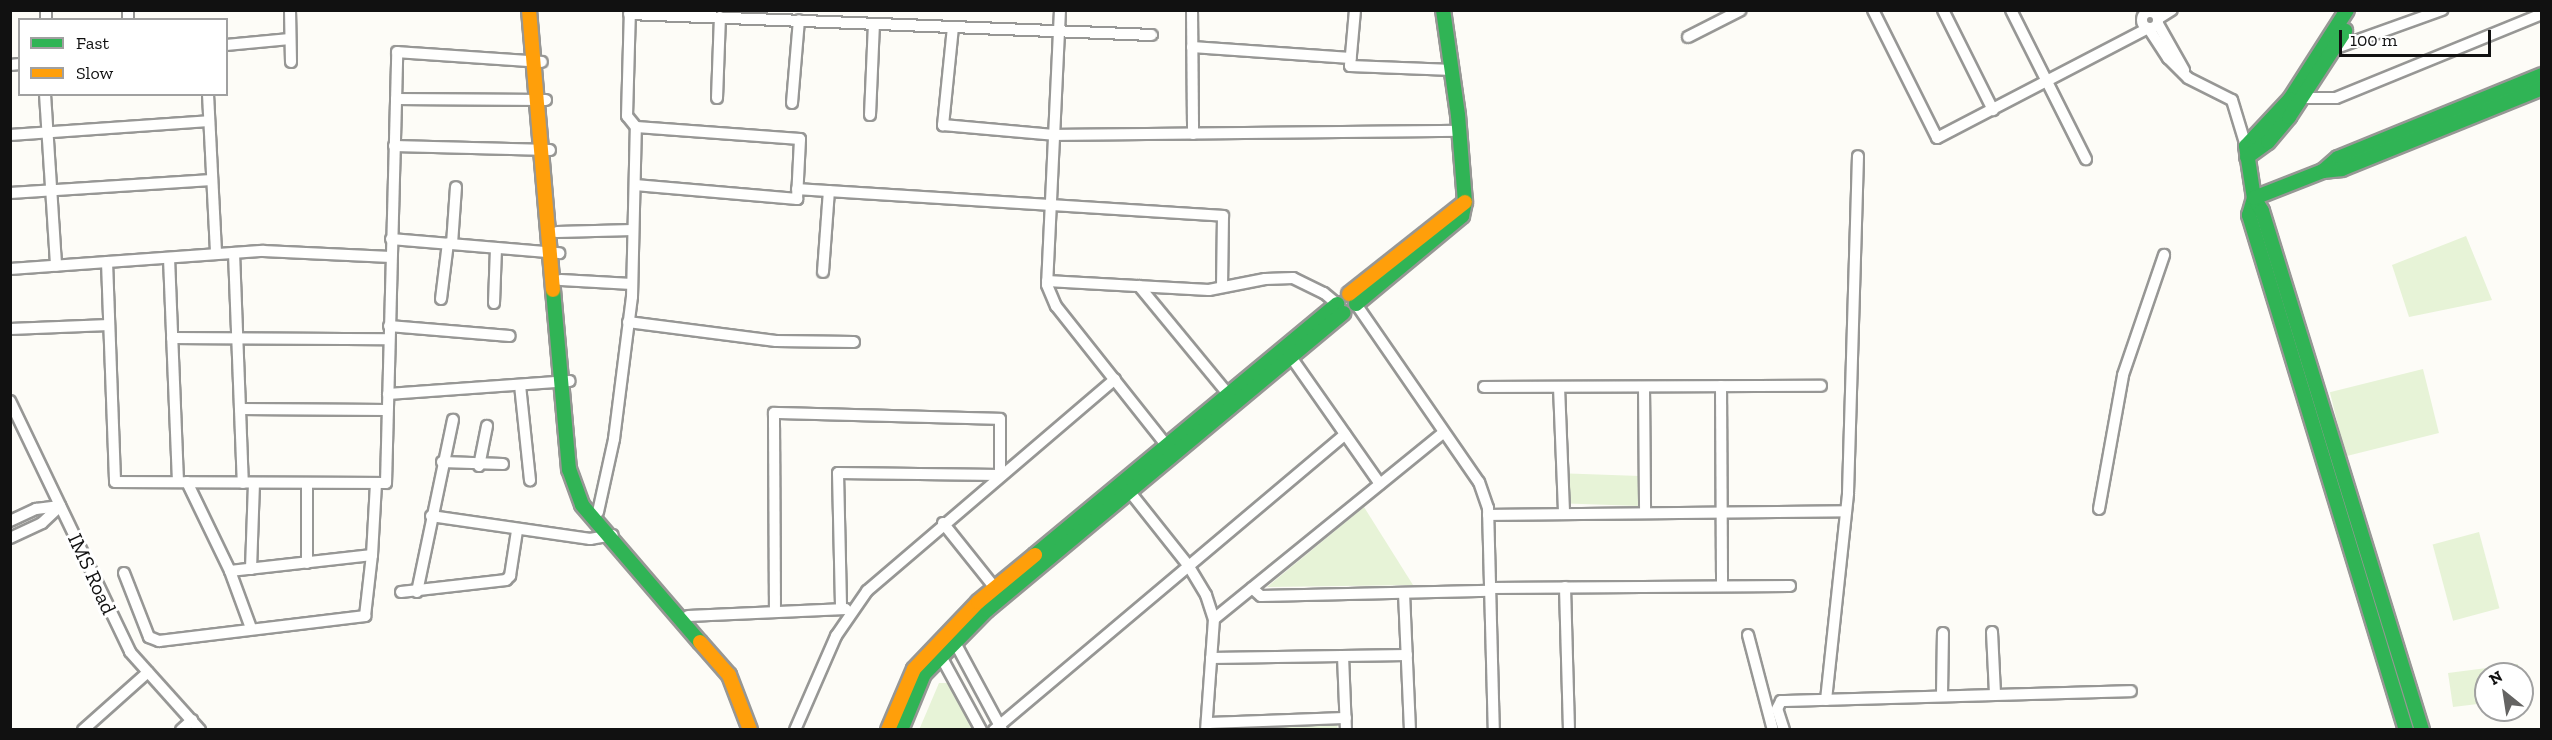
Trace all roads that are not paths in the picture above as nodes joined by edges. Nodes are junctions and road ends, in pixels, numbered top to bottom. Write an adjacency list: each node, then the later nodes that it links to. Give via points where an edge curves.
1 (290, 10): 27 (street)
2 (529, 10): 33 (street)
3 (538, 10): 33 (street)
4 (1060, 10): 24 (street)
5 (1192, 10): 29 (street)
6 (1355, 10): 31 (street)
7 (1443, 10): 34 (street)
8 (1741, 10): 26 (street)
9 (1873, 10): 46 (street, via 1937,138)
10 (1943, 10): 46 (street)
11 (2011, 10): 36 (street)
12 (2172, 10): 20 (street)
13 (2347, 10): 43 (street)
14 (2357, 10): 30 (street)
15 (2442, 10): 30 (street)
16 (629, 12): 19 (street); 49 (street, via 627,116)
17 (744, 14): 19 (street); 21 (street)
18 (2541, 14): 40 (street, via 2336,98)
19 (720, 17): 41 (street)
20 (2150, 18): 36 (street); 57 (street, via 2168,58 2188,78 2232,100)
21 (799, 21): 22 (street); 45 (street)
22 (874, 24): 23 (street); 47 (street)
23 (952, 27): 24 (street); 54 (street, via 943,125)
24 (1059, 31): 25 (street); 54 (street)
25 (1152, 35)
26 (1688, 37)
27 (290, 39): 28 (street); 32 (street)
28 (228, 45)
29 (1192, 47): 31 (street); 52 (street)
30 (2336, 48): 40 (street)
31 (1351, 58): 34 (street, via 1350,66)
32 (291, 62)
33 (538, 62): 42 (street, via 397,52); 44 (street)
34 (1453, 70): 50 (street)
35 (2541, 75): 60 (street, via 2338,158)
36 (2048, 82): 46 (street); 59 (street)
37 (2541, 88): 60 (street, via 2342,169)
38 (45, 96): 51 (street)
39 (208, 96): 48 (street)
40 (2305, 96): 43 (street); 57 (street, via 2268,142)
41 (717, 98)
42 (396, 99): 44 (street); 55 (street)
43 (2290, 99): 57 (street)
44 (541, 100): 56 (street)
45 (792, 103)
46 (1993, 110)
47 (870, 115)
48 (209, 121): 51 (street); 61 (street)
49 (636, 127): 62 (street); 64 (street, via 800,139)
50 (1459, 131): 52 (street); 92 (street, via 1465,202 1453,208)
51 (48, 133): 53 (street); 65 (street)
52 (1193, 134): 54 (street)
53 (10, 135)
54 (1054, 135): 69 (street)
55 (394, 146): 56 (street); 72 (street)
56 (546, 151): 71 (street); 75 (street)
57 (2246, 152): 68 (street)
58 (1858, 156): 135 (street)
59 (2086, 159)
60 (2323, 171): 68 (street)
61 (212, 180): 65 (street); 77 (street)
62 (634, 185): 64 (street, via 796,199); 70 (street)
63 (456, 187): 73 (street)
64 (797, 189): 66 (street)
65 (51, 190): 67 (street); 82 (street)
66 (829, 191): 69 (street); 84 (street)
67 (10, 193)
68 (2254, 198): 132 (street, via 2262,211)
69 (1051, 204): 86 (street); 89 (street, via 1223,216)
70 (633, 230): 71 (street); 87 (street)
71 (557, 232): 75 (street)
72 (391, 238): 73 (street); 79 (street)
73 (450, 244): 74 (street); 90 (street)
74 (496, 248): 75 (street); 91 (street)
75 (554, 252): 85 (street); 104 (street)
76 (234, 253): 77 (street); 79 (street); 98 (street)
77 (216, 254): 80 (street)
78 (2164, 255): 134 (street, via 2123,375)
79 (391, 257): 95 (street)
80 (169, 258): 81 (street); 99 (street)
81 (106, 262): 82 (street); 94 (street)
82 (56, 266): 83 (street)
83 (10, 269)
84 (823, 272)
85 (561, 280): 87 (street); 104 (street)
86 (1047, 281): 88 (street); 103 (street, via 1056,306)
87 (632, 284): 93 (street)
88 (1139, 286): 89 (street); 112 (street)
89 (1222, 287): 92 (street, via 1293,278)
90 (441, 299)
91 (494, 303)
92 (1346, 304): 102 (street); 112 (street); 118 (street)
93 (628, 322): 101 (street, via 776,341); 136 (street, via 614,439)
94 (109, 325): 96 (street); 126 (street, via 116,482)
95 (389, 326): 97 (street); 100 (street)
96 (10, 329)
97 (510, 336)
98 (238, 337): 99 (street); 100 (street); 114 (street)
99 (172, 338): 126 (street)
100 (389, 339): 111 (street)
101 (854, 342)
102 (1291, 357): 119 (street); 120 (street)
103 (1115, 380): 120 (street); 124 (street)
104 (566, 381): 105 (street); 136 (street, via 579,472); 145 (street, via 569,469 582,505)
105 (520, 385): 111 (street); 125 (street)
106 (1721, 386): 107 (street); 110 (street); 138 (street)
107 (1821, 386)
108 (1484, 387): 109 (street)
109 (1559, 387): 110 (street); 139 (street)
110 (1644, 387): 137 (street)
111 (388, 394): 115 (street)
112 (1228, 394): 120 (street)
113 (10, 401): 133 (street, IMS Road)
114 (240, 409): 115 (street); 127 (street)
115 (387, 410): 129 (street, via 386,483)
116 (453, 420): 121 (street)
117 (487, 426): 123 (street)
118 (1444, 432): 130 (street); 140 (street, via 1479,482)
119 (1345, 434): 130 (street); 149 (street)
120 (1170, 450): 131 (street); 157 (street)
121 (442, 462): 123 (street); 141 (street)
122 (503, 464): 123 (street)
123 (479, 466)
124 (1000, 475): 143 (street); 163 (street, via 838,473); 165 (street, via 1000,419 774,413)
125 (530, 480)
126 (182, 482): 127 (street); 151 (street)
127 (249, 483): 128 (street); 150 (street)
128 (307, 483): 129 (street); 148 (street)
129 (376, 483): 147 (street)
130 (1380, 484): 158 (street)
131 (1130, 492): 149 (street); 172 (street)
132 (2343, 497): 201 (street); 202 (street)
133 (60, 506): 142 (street, via 36,508); 146 (street, via 42,523); 177 (street, IMS Road, via 130,652)
134 (2099, 509)
135 (1846, 511): 138 (street); 182 (street)
136 (598, 512): 145 (street)
137 (1646, 513): 138 (street); 139 (street)
138 (1722, 513): 153 (street)
139 (1564, 514): 140 (street)
140 (1488, 515): 159 (street)
141 (431, 516): 144 (street); 161 (street)
142 (10, 521)
143 (943, 523): 157 (street); 164 (street, via 894,564)
144 (517, 531): 145 (street, via 590,539); 161 (street, via 510,576 506,580)
145 (611, 536): 155 (street)
146 (10, 538)
147 (372, 555): 148 (street); 168 (street, via 365,616)
148 (306, 563): 150 (street)
149 (1188, 565): 167 (street, via 1206,595); 186 (street)
150 (251, 569): 151 (street)
151 (230, 571): 168 (street)
152 (124, 573): 168 (street, via 149,637 159,641)
153 (1722, 586): 154 (street); 156 (street)
154 (1790, 586)
155 (656, 587): 166 (street); 178 (street)
156 (1565, 587): 159 (street); 198 (street)
157 (995, 588): 172 (street)
158 (1252, 588): 162 (street, via 1261,596); 167 (street)
159 (1490, 589): 162 (street); 197 (street)
160 (401, 591): 161 (street)
161 (417, 592)
162 (1404, 593): 174 (street)
163 (841, 609): 164 (street); 165 (street)
164 (854, 609): 192 (street, via 836,636)
165 (776, 612): 166 (street)
166 (688, 616): 178 (street, via 734,667)
167 (1214, 619): 176 (street)
168 (250, 628)
169 (1992, 632): 180 (street)
170 (1943, 633): 181 (street)
171 (1748, 634): 199 (street)
172 (952, 638): 173 (street); 186 (street)
173 (939, 651): 193 (street, via 914,669); 194 (street, via 924,674); 195 (street)
174 (1407, 655): 175 (street); 196 (street)
175 (1344, 656): 176 (street); 184 (street)
176 (1211, 658): 185 (street)
177 (148, 672): 183 (street, IMS Road); 187 (street)
178 (740, 688): 190 (street); 191 (street)
179 (2131, 691): 180 (street)
180 (1995, 694): 181 (street)
181 (1942, 695): 182 (street)
182 (1826, 700): 200 (street, via 1781,701 1777,709)
183 (192, 720): 188 (street); 189 (street, IMS Road)
184 (1346, 724): 185 (street)
185 (1207, 726)
186 (999, 728)
187 (83, 729)
188 (181, 729)
189 (200, 729)
190 (750, 729)
191 (759, 729)
192 (795, 729)
193 (888, 729)
194 (901, 729)
195 (981, 729)
196 (1410, 729)
197 (1494, 729)
198 (1569, 729)
199 (1773, 729)
200 (1784, 729)
201 (2406, 729)
202 (2422, 729)

